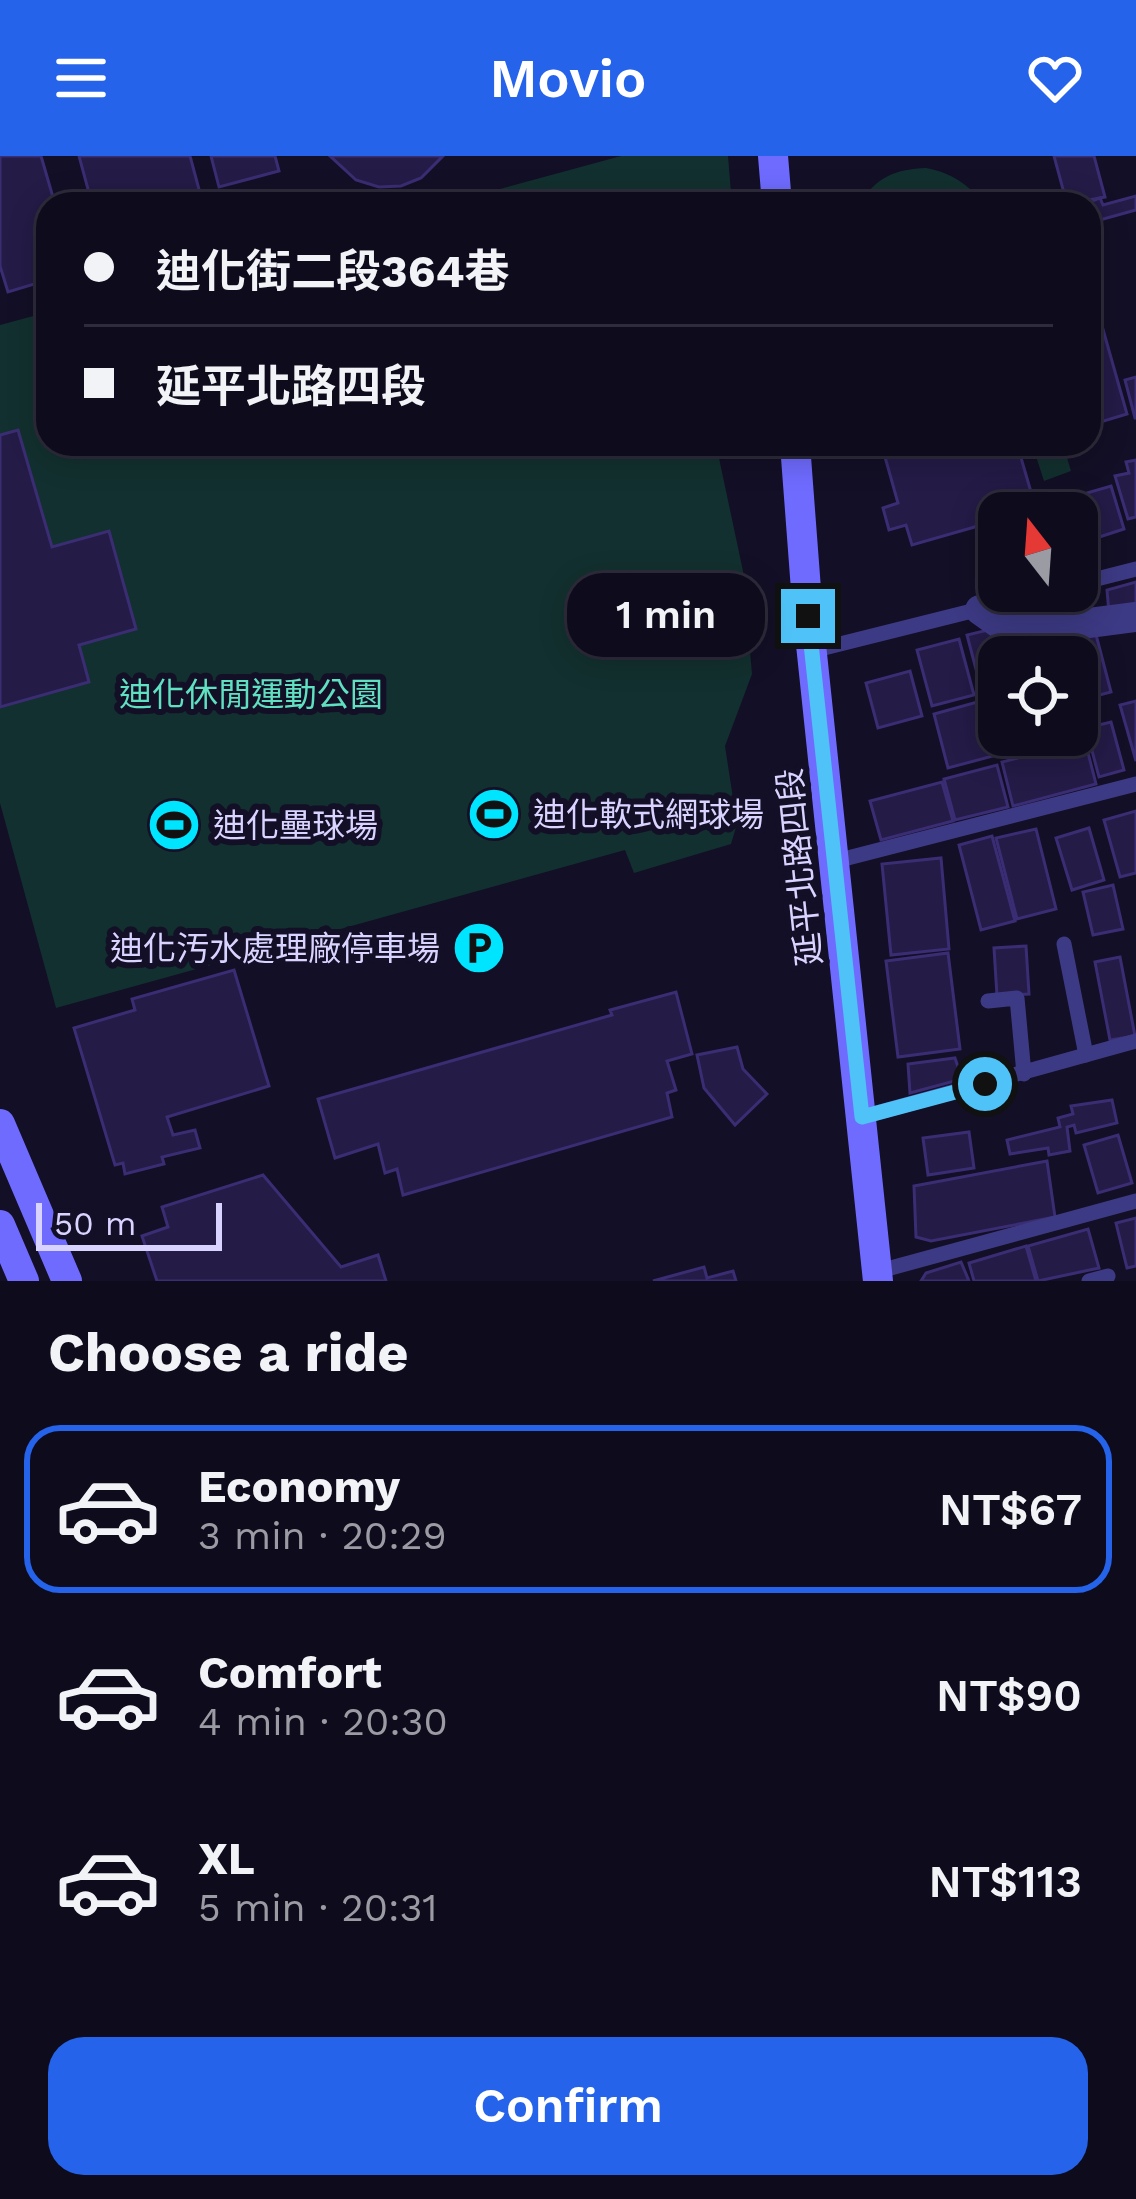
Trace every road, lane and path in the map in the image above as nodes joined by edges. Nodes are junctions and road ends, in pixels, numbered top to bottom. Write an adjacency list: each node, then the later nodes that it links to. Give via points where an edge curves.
1 (773, 156): 2 (street)
2 (776, 192)
3 (796, 456): 9 (street, 延平北路四段)
4 (1136, 569): 5 (lane)
5 (1098, 579)
6 (978, 610): 9 (lane)
7 (983, 612): 8 (street, via 1004,627 1035,630)
8 (1136, 616)
9 (812, 651): 11 (street, 延平北路四段)
10 (1136, 784): 11 (lane)
11 (836, 861): 17 (street, 延平北路四段)
12 (1064, 944): 15 (lane)
13 (988, 1001): 16 (lane, via 1017,998)
14 (1136, 1041): 15 (lane)
15 (1086, 1055): 16 (lane)
16 (1024, 1073): 17 (lane)
17 (862, 1117): 21 (street, 延平北路四段)
18 (0, 1124): 24 (street)
19 (1136, 1201): 21 (lane)
20 (0, 1225): 23 (street)
21 (877, 1276)
22 (1108, 1276): 25 (lane)
23 (23, 1281)
24 (67, 1281)
25 (1089, 1281)

